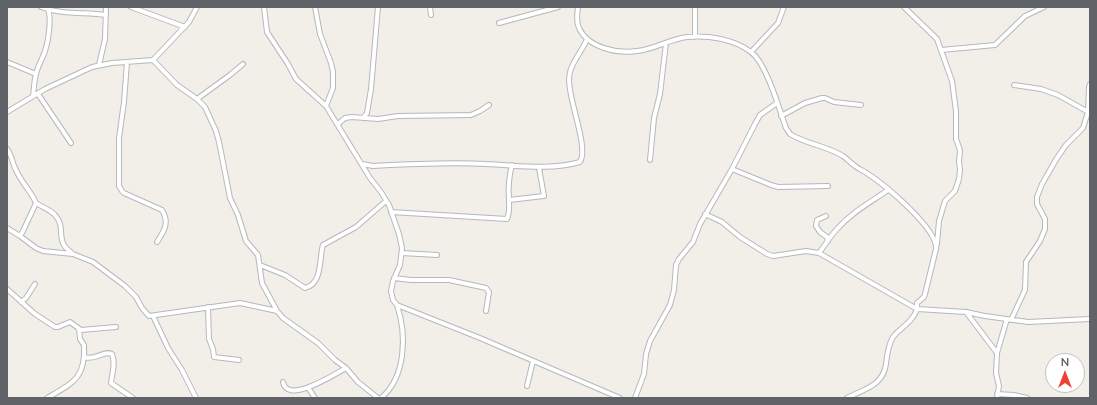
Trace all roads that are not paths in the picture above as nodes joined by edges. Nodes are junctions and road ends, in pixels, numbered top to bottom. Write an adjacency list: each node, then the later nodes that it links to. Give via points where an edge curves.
1 (41, 7): 15 (street)
2 (106, 7): 17 (street)
3 (131, 7): 19 (street)
4 (197, 7): 19 (street)
5 (264, 7): 39 (street, via 267,32 296,79)
6 (315, 7): 39 (street, via 322,40 333,72 332,88)
7 (378, 7): 43 (street, via 367,113)
8 (430, 7): 16 (street)
9 (558, 7): 18 (street)
10 (578, 7): 21 (street, via 579,28)
11 (695, 7): 20 (street)
12 (784, 7): 24 (street, via 778,23)
13 (904, 7): 23 (street, via 936,39)
14 (1044, 7): 23 (street, via 1025,16 995,45)
15 (48, 10): 17 (street); 30 (street, via 50,21 46,50)
16 (431, 14)
17 (106, 15): 28 (street, via 105,39)
18 (499, 23)
19 (185, 27): 25 (street)
20 (695, 37): 22 (street); 24 (street, via 732,41)
21 (587, 39): 22 (street, via 604,48 636,51); 50 (street, via 570,72 582,158 574,164)
22 (666, 43): 47 (street)
23 (941, 50): 64 (street, via 952,81 960,170 955,191 945,201 939,221)
24 (751, 52): 36 (street, via 761,66)
25 (153, 60): 27 (street); 35 (street, via 177,85)
26 (7, 62): 30 (street)
27 (127, 62): 28 (street); 63 (street, via 118,138 119,186 124,193 162,210 166,225)
28 (99, 64): 33 (street)
29 (243, 64): 35 (street)
30 (36, 74): 34 (street)
31 (1090, 84): 41 (street)
32 (1014, 85): 41 (street, via 1041,89 1058,95)
33 (38, 94): 34 (street); 45 (street)
34 (33, 96): 40 (street)
35 (197, 99): 69 (street, via 205,107 217,135 230,198 246,241 258,255)
36 (777, 103): 42 (street); 51 (street, via 760,115)
37 (489, 105): 43 (street, via 471,115)
38 (861, 105): 42 (street, via 822,98 805,103)
39 (326, 106): 44 (street)
40 (7, 112)
41 (1089, 113): 81 (street, via 1083,128 1066,146 1042,184 1036,201 1045,219 1045,229 1026,262 1025,290)
42 (781, 116): 53 (street, via 790,134 843,157)
43 (363, 118): 44 (street, via 345,118)
44 (338, 124): 48 (street)
45 (71, 143)
46 (7, 149): 56 (street, via 16,170)
47 (650, 160)
48 (362, 164): 49 (street); 55 (street)
49 (512, 165): 50 (street); 54 (street, via 509,175)
50 (539, 168): 54 (street, via 544,196)
51 (732, 169): 52 (street, via 771,185); 58 (street)
52 (828, 186)
53 (888, 190): 62 (street, via 854,212 836,229); 64 (street, via 917,215)
54 (509, 200): 57 (street, via 510,210 507,219)
55 (386, 201): 57 (street); 69 (street, via 356,227 323,245 318,273 310,287 305,288 285,275)
56 (36, 203): 61 (street); 67 (street, via 56,216 62,227 64,245)
57 (391, 212): 65 (street)
58 (705, 214): 66 (street, via 722,222 767,254 773,256 806,251); 100 (street, via 694,242 683,252 676,265 670,305 650,341 644,374)
59 (826, 216): 62 (street, via 818,220 816,226)
60 (7, 228): 61 (street)
61 (20, 236): 67 (street, via 44,251)
62 (828, 241): 66 (street)
63 (156, 242)
64 (937, 244): 76 (street, via 927,290)
65 (402, 253): 68 (street); 70 (street)
66 (819, 253): 76 (street)
67 (73, 254): 80 (street, via 93,262 109,273 136,297 149,316)
68 (438, 255)
69 (260, 266): 77 (street, via 262,283)
70 (394, 278): 74 (street, via 390,291); 78 (street, via 449,280 486,288 489,292)
71 (35, 284): 73 (street)
72 (7, 289): 73 (street)
73 (21, 302): 84 (street, via 55,327 70,322)
74 (397, 306): 88 (street); 98 (street, via 402,340 400,367 392,388)
75 (208, 307): 77 (street, via 240,303); 80 (street); 87 (street, via 209,339 214,357)
76 (917, 309): 79 (street); 101 (street, via 892,339 885,369 878,381 873,386)
77 (276, 311): 89 (street)
78 (486, 311)
79 (966, 312): 81 (street); 85 (street)
80 (153, 316): 96 (street)
81 (1009, 319): 82 (street, via 1028,322); 85 (street)
82 (1090, 319)
83 (116, 327): 84 (street)
84 (79, 329): 86 (street, via 80,339 84,345)
85 (997, 353): 93 (street)
86 (84, 357): 94 (street, via 82,370 77,378); 95 (street, via 92,359 107,353 112,354 114,366 111,383)
87 (239, 360)
88 (533, 361): 91 (street); 99 (street)
89 (346, 368): 92 (street); 98 (street, via 358,382)
90 (283, 382): 92 (street, via 287,390)
91 (527, 386)
92 (309, 389): 97 (street)
93 (997, 396): 102 (street, via 1014,395)
94 (47, 398)
95 (132, 398)
96 (196, 398)
97 (315, 398)
98 (379, 398)
99 (620, 398)
100 (635, 398)
101 (846, 398)
102 (1027, 398)

